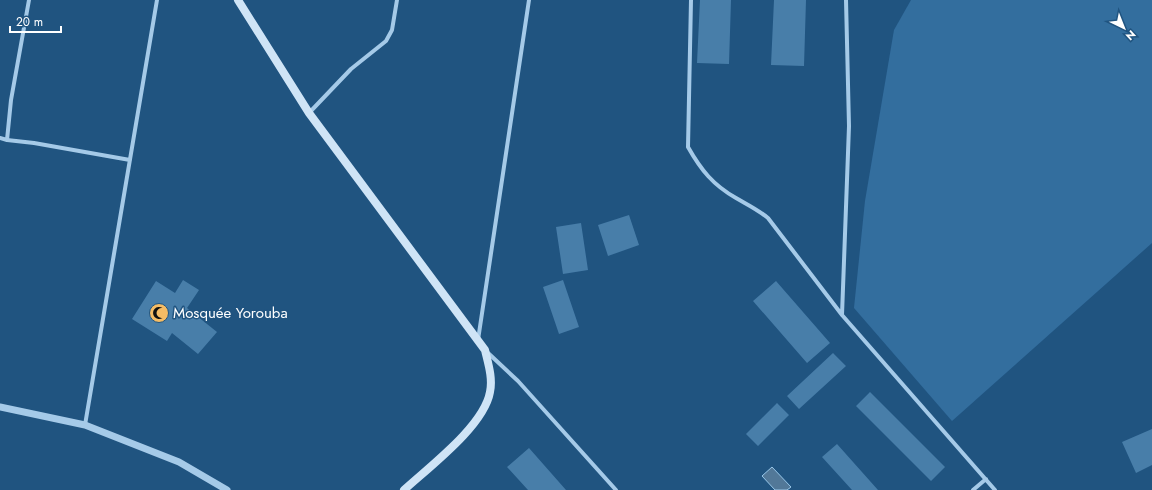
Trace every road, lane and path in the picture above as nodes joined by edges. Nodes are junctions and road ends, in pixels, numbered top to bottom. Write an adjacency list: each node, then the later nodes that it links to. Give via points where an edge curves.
1 (29, 0): 10 (street, via 11,100)
2 (157, 0): 11 (street)
3 (238, 0): 8 (main road)
4 (398, 0): 8 (street, via 392,30 386,41 351,69)
5 (529, 0): 13 (street)
6 (691, 0): 12 (street, via 688,147 706,176 723,190 756,208 768,218)
7 (846, 0): 12 (street, via 849,126)
8 (309, 113): 13 (main road)
9 (0, 138): 10 (street)
10 (7, 140): 11 (street)
11 (130, 160): 16 (street)
12 (842, 315): 17 (street)
13 (478, 340): 14 (main road)
14 (485, 350): 19 (main road, via 490,373 490,392 484,409 471,428); 20 (street, via 518,381)
15 (0, 407): 16 (street)
16 (85, 425): 18 (street, via 179,462)
17 (986, 479): 21 (street); 22 (street)
18 (227, 490)
19 (404, 490)
20 (616, 490)
21 (973, 490)
22 (994, 490)

